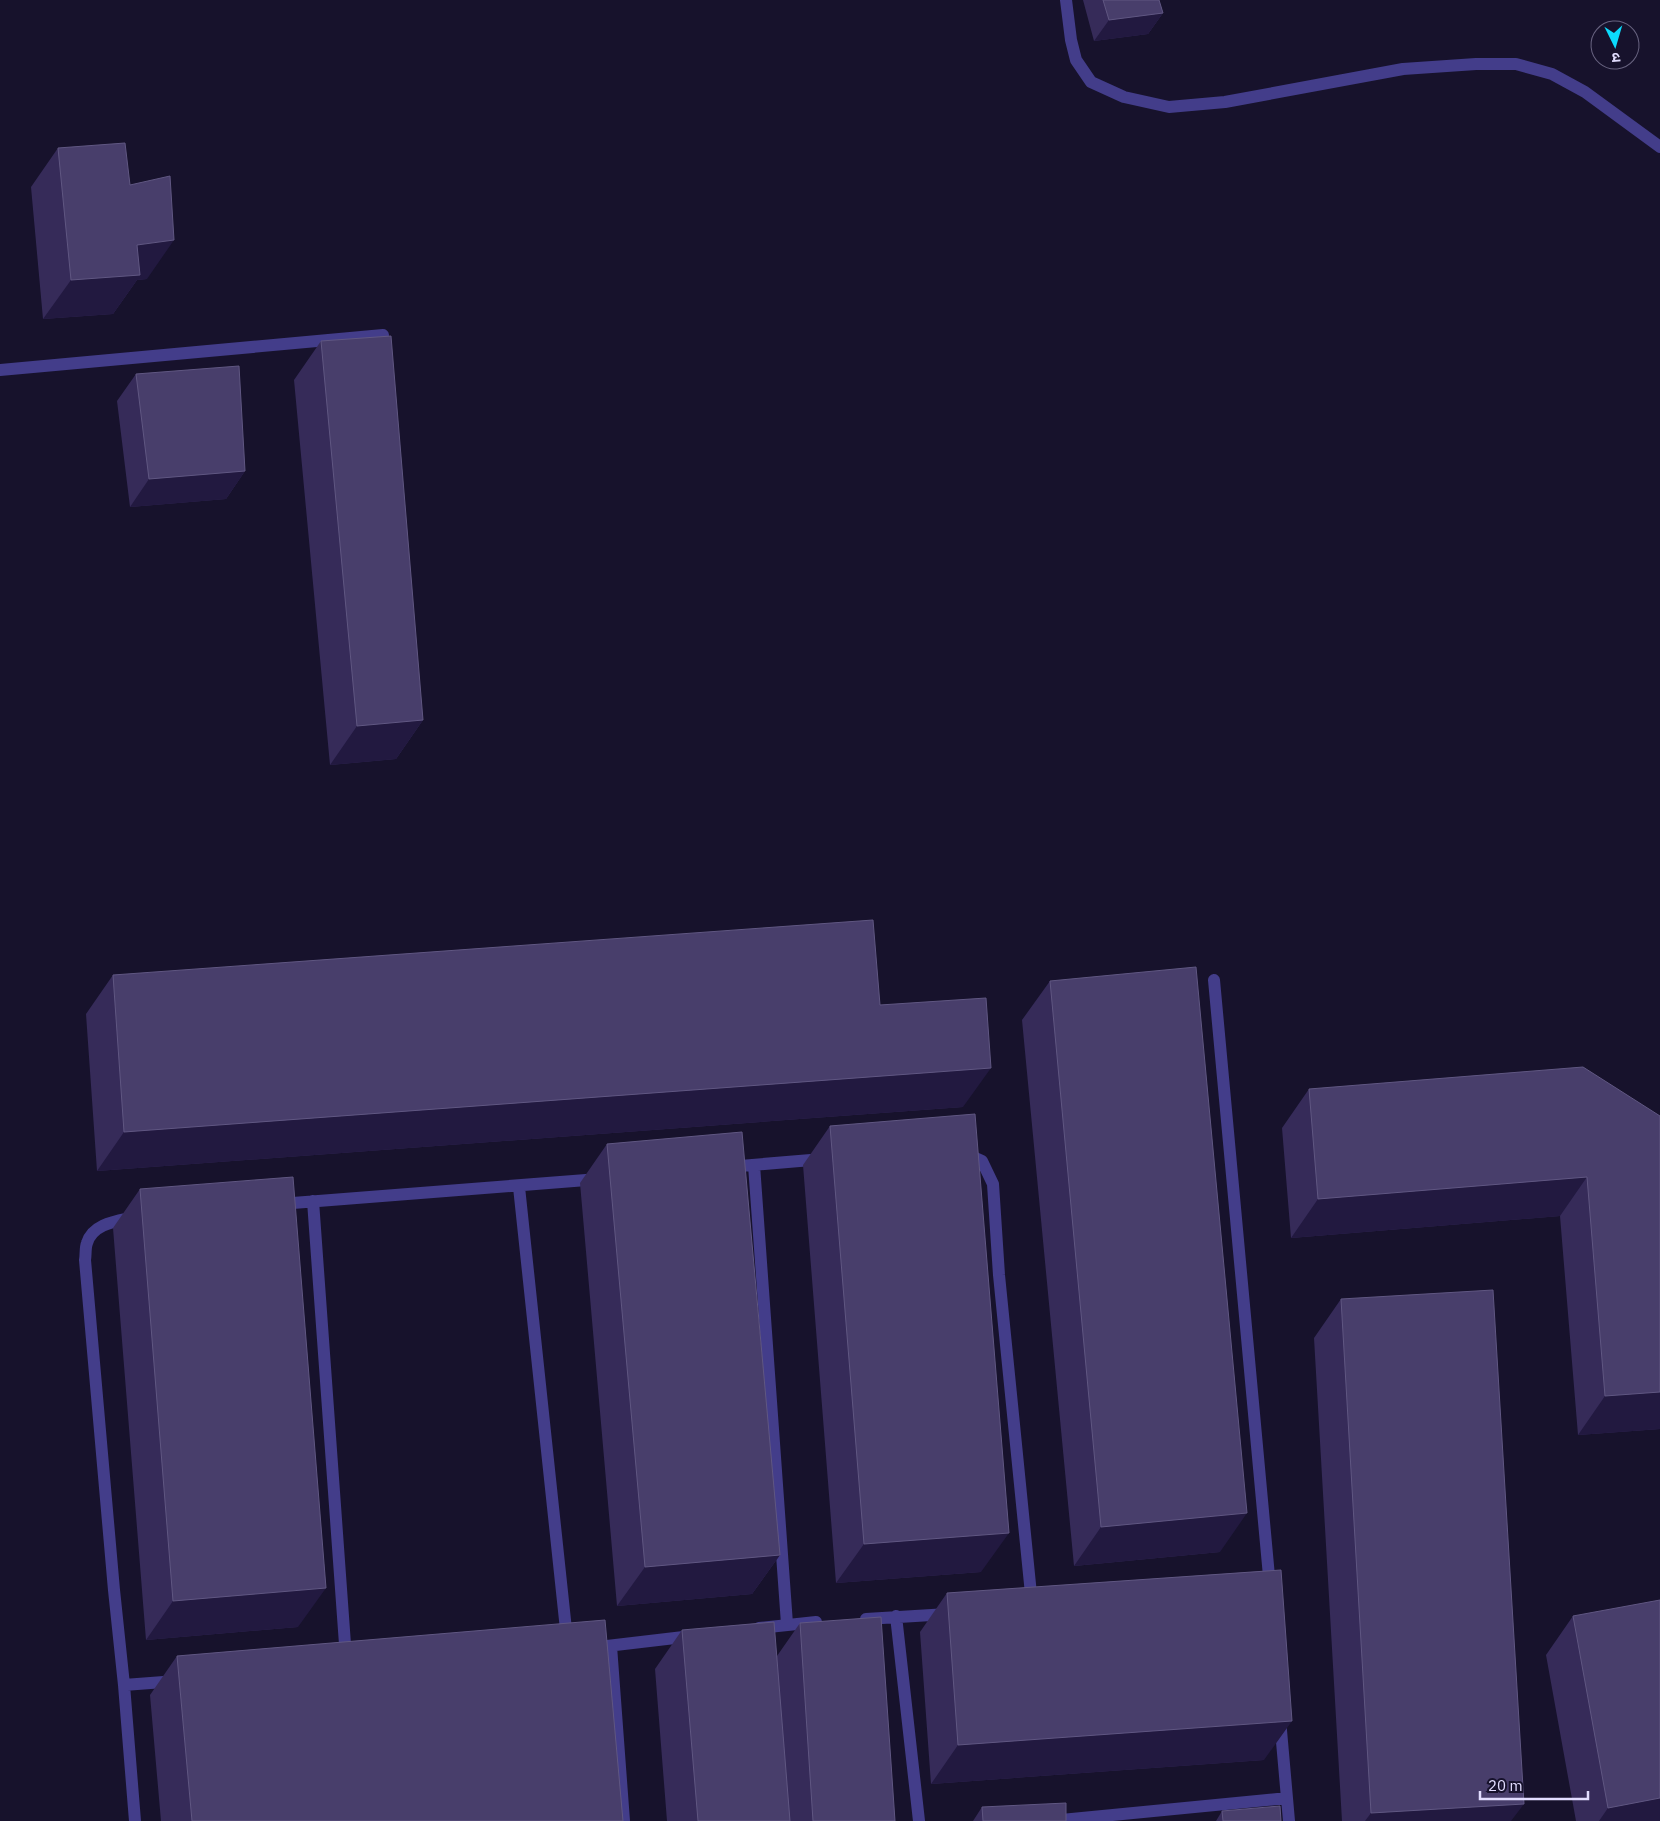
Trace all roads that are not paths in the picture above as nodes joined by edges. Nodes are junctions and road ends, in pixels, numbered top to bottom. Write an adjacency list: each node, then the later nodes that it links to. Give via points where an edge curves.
1 (1066, 0): 2 (street, via 1076,60 1091,82 1124,97 1169,107 1224,102 1403,69 1516,64 1552,74 1577,88)
2 (1660, 147)
3 (383, 336): 4 (street)
4 (0, 370)
5 (1214, 980): 15 (street)
6 (956, 1150): 16 (street, via 982,1161 993,1184)
7 (838, 1158): 8 (street)
8 (754, 1165): 9 (street); 21 (street)
9 (715, 1169)
10 (607, 1179): 11 (street)
11 (519, 1187): 12 (street); 24 (street, via 564,1650)
12 (313, 1201): 13 (street); 25 (street)
13 (264, 1205)
14 (146, 1215): 27 (street, via 109,1223 95,1230 87,1242 85,1260)
15 (1267, 1593)
16 (1032, 1609)
17 (964, 1613): 18 (street)
18 (896, 1616): 19 (street); 32 (street)
19 (851, 1620)
20 (832, 1621): 21 (street)
21 (787, 1624): 22 (street)
22 (748, 1629)
23 (709, 1634): 24 (street)
24 (612, 1646): 31 (street)
25 (346, 1669)
26 (192, 1680): 27 (street)
27 (124, 1685): 30 (street)
28 (1280, 1709): 29 (street)
29 (1287, 1798): 33 (street); 34 (street)
30 (135, 1821)
31 (624, 1821)
32 (919, 1821)
33 (1051, 1821)
34 (1288, 1821)

